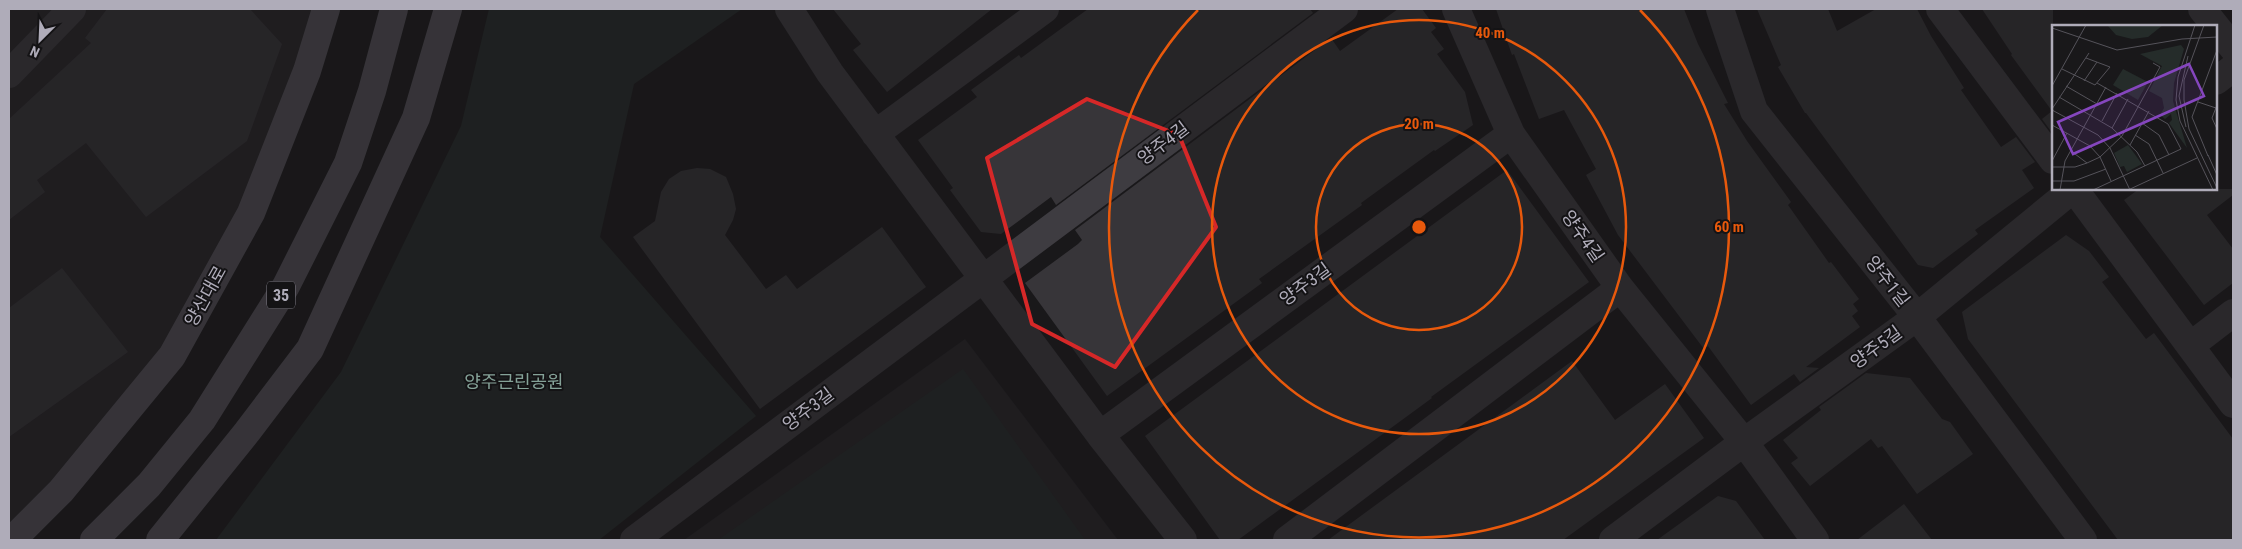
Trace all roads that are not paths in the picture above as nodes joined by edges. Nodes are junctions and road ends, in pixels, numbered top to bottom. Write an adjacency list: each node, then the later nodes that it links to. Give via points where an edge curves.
1 (72, 9): 16 (street)
2 (326, 9): 31 (main road, 양산대로, via 307,71 251,213 172,356 61,491)
3 (394, 9): 32 (main road, 35, via 348,163 286,286 202,420 148,485)
4 (448, 9): 33 (main road, via 416,118 310,349 248,432)
5 (789, 9): 18 (street)
6 (1045, 9): 18 (street)
7 (1344, 9): 23 (street, 양주4길)
8 (1456, 9): 19 (street, 양주4길)
9 (1720, 9): 26 (street, 양주1길, via 1754,111)
10 (1940, 9): 20 (street)
11 (2202, 9): 12 (street)
12 (2215, 25)
13 (2217, 28): 14 (street)
14 (2233, 48)
15 (2233, 68): 17 (street)
16 (9, 74)
17 (2217, 80)
18 (875, 134): 23 (street)
19 (1511, 134): 24 (street, 양주4길); 29 (street, 양주3길)
20 (2052, 159)
21 (2073, 190): 26 (street, 양주5길)
22 (2075, 190): 27 (street, 양주5길)
23 (982, 277): 29 (street); 34 (street, 양주3길)
24 (1620, 288): 30 (street, 양주4길); 36 (street)
25 (2233, 313): 27 (street)
26 (1918, 317): 30 (street, 양주5길); 39 (street, 양주1길)
27 (2190, 346): 28 (street, 양주5길)
28 (2233, 404)
29 (1100, 435): 35 (street)
30 (1744, 442): 37 (street, 양주5길); 38 (street)
31 (12, 540)
32 (94, 540)
33 (160, 540)
34 (634, 540)
35 (1183, 540)
36 (1287, 540)
37 (1613, 540)
38 (1815, 540)
39 (2083, 540)

